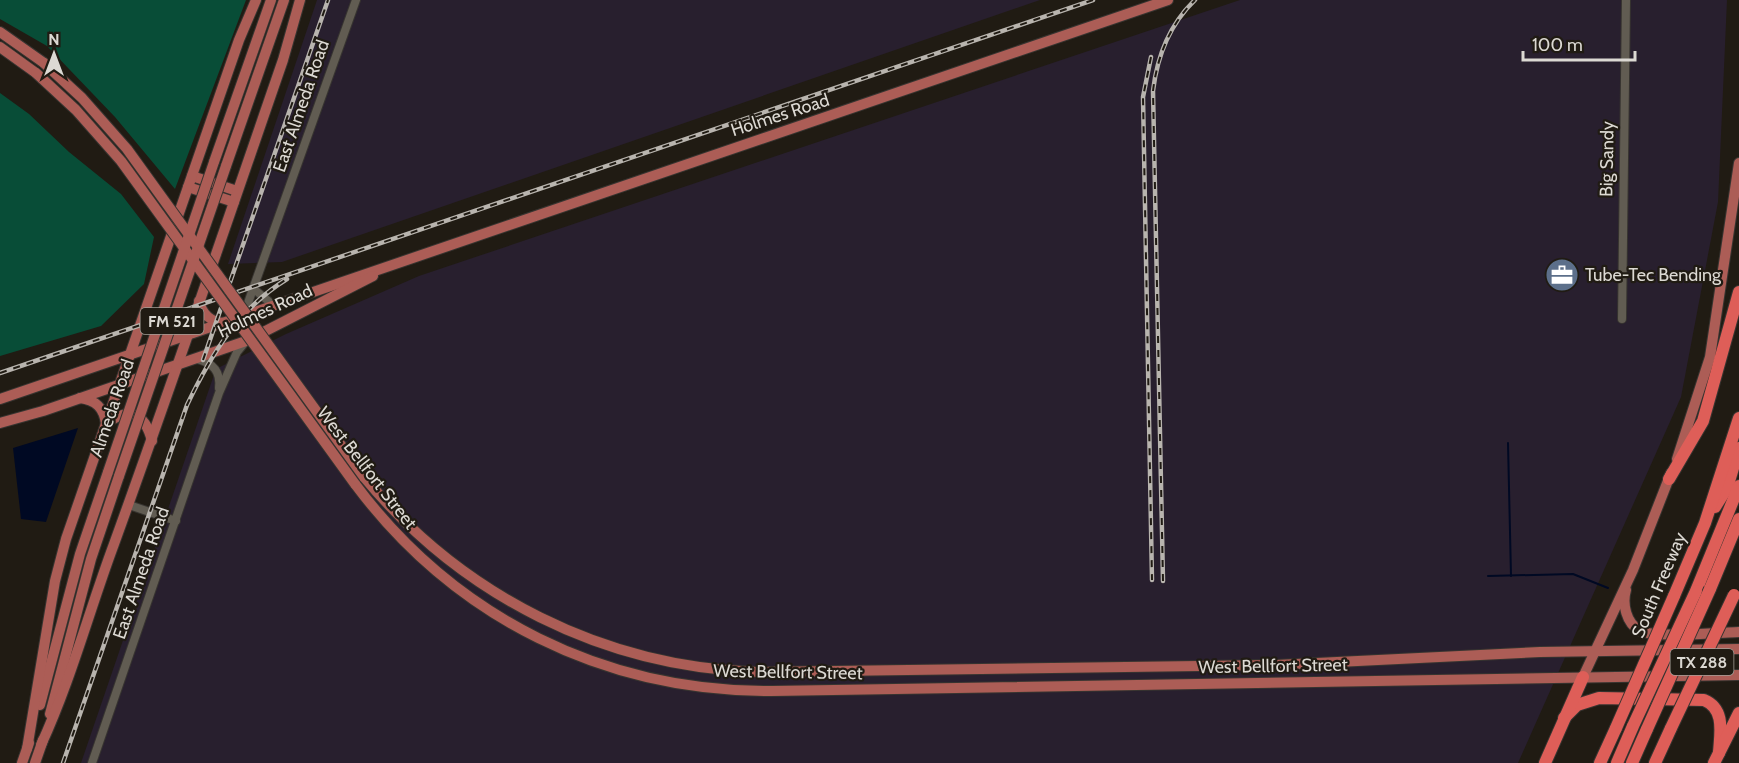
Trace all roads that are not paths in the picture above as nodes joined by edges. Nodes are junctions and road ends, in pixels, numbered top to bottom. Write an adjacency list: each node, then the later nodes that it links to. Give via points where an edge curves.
1 (256, 0): 11 (main road)
2 (271, 0): 35 (main road, Almeda Road / FM 521, bridge)
3 (284, 0): 35 (main road, Almeda Road / FM 521, bridge)
4 (300, 0): 12 (main road)
5 (356, 0): 14 (street, East Almeda Road)
6 (1168, 0): 13 (main road, Holmes Road)
7 (1626, 0): 19 (street, Big Sandy)
8 (0, 32): 45 (main road, West Bellfort Street, bridge, via 44,63 82,98 127,149 364,477 410,526 463,571 530,613)
9 (0, 47): 49 (main road, West Bellfort Street, bridge, via 76,110 116,155 355,484 419,558 474,603 540,640)
10 (1739, 163): 36 (main road, via 1710,357)
11 (190, 181): 12 (main road); 23 (main road)
12 (235, 197): 16 (main road)
13 (403, 262): 17 (main road, Holmes Road); 22 (main road, Holmes Road)
14 (255, 290): 17 (street); 18 (street, East Almeda Road)
15 (1739, 292): 36 (highway, via 1703,421)
16 (199, 301): 20 (main road, via 207,316); 21 (main road)
17 (273, 305): 18 (main road, Holmes Road)
18 (243, 317): 20 (main road, Holmes Road)
19 (1622, 319)
20 (225, 323): 21 (main road, Holmes Road)
21 (188, 335): 23 (main road, Holmes Road); 25 (main road)
22 (246, 341): 24 (main road, Holmes Road); 27 (street, East Almeda Road)
23 (130, 354): 26 (main road); 29 (main road, Holmes Road)
24 (197, 359): 25 (main road, Holmes Road); 27 (street, via 217,370)
25 (178, 364): 26 (main road, Holmes Road); 33 (main road)
26 (119, 385): 28 (main road, Holmes Road); 32 (main road)
27 (219, 393): 40 (street, East Almeda Road)
28 (79, 398): 31 (main road, Holmes Road); 32 (main road, via 97,404)
29 (0, 399)
30 (1739, 417): 41 (highway, South Freeway / TX 288)
31 (0, 423)
32 (106, 425): 33 (main road, via 118,415 134,415 145,423); 58 (main road, via 61,554)
33 (152, 443): 38 (main road)
34 (1739, 448): 41 (highway, via 1727,488)
35 (113, 474): 57 (main road, Almeda Road / FM 521); 58 (main road, Almeda Road / FM 521, via 80,554)
36 (1670, 479): 42 (main road)
37 (1739, 486): 65 (highway, bridge)
38 (129, 504): 40 (street); 57 (main road, via 60,704)
39 (1739, 519): 66 (highway, bridge)
40 (176, 521): 62 (street, East Almeda Road)
41 (1705, 523): 64 (highway, South Freeway / TX 288, bridge)
42 (1628, 581): 44 (main road, via 1625,606 1629,621 1638,630); 47 (main road)
43 (1736, 591): 67 (highway, TX 288, bridge)
44 (1739, 632)
45 (610, 647): 49 (main road); 50 (main road, West Bellfort Street, via 672,663 738,671)
46 (1739, 649): 47 (main road, West Bellfort Street)
47 (1595, 651): 48 (main road, West Bellfort Street); 52 (main road)
48 (1410, 660): 50 (main road, West Bellfort Street); 53 (main road)
49 (604, 665): 54 (main road, West Bellfort Street, via 669,682 750,691)
50 (1029, 668): 54 (main road)
51 (1739, 675): 52 (main road, West Bellfort Street)
52 (1583, 677): 53 (main road, West Bellfort Street); 56 (highway)
53 (1410, 680): 54 (main road, West Bellfort Street)
54 (1028, 687)
55 (1739, 713): 59 (highway)
56 (1564, 718): 59 (highway, via 1577,705 1599,698 1704,700 1710,702 1720,719); 63 (highway)
57 (41, 745): 61 (main road, Almeda Road / FM 521)
58 (27, 749): 60 (main road, Almeda Road / FM 521)
59 (1716, 758)
60 (22, 763)
61 (35, 763)
62 (92, 763)
63 (1545, 763)
64 (1600, 763)
65 (1617, 763)
66 (1632, 763)
67 (1655, 763)

